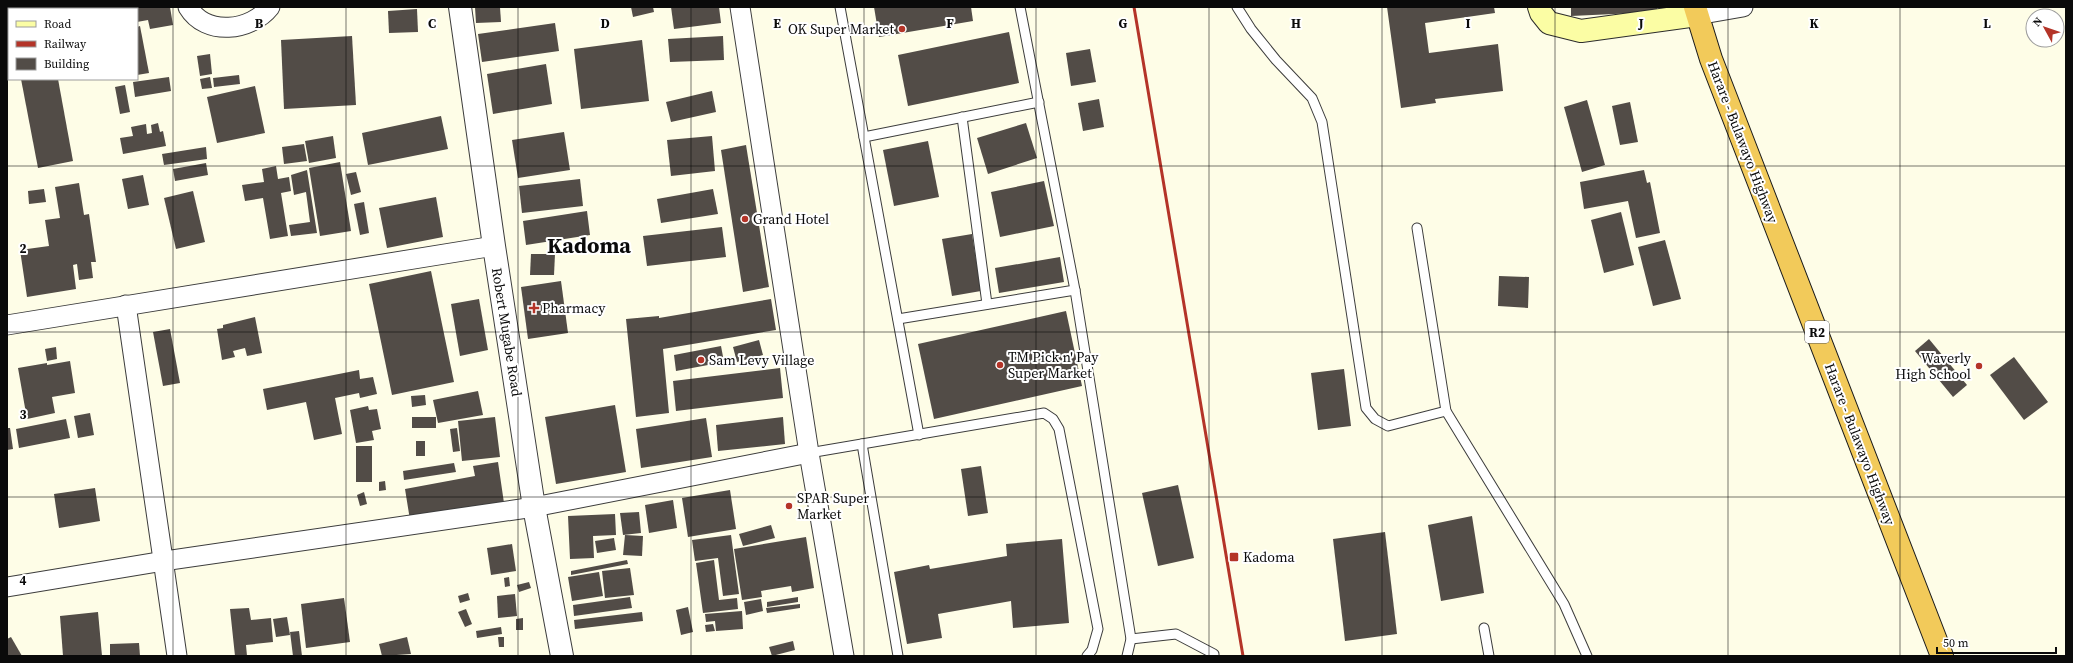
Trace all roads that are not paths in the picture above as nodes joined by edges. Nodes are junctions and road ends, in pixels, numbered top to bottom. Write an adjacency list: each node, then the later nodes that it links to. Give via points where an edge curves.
1 (188, 7): 2 (street, via 207,23 226,28 246,26 264,16)
2 (270, 7)
3 (460, 7): 15 (street, Robert Mugabe Road)
4 (740, 7): 24 (street)
5 (840, 7): 13 (lane)
6 (1020, 7): 11 (lane)
7 (1237, 7): 21 (lane, via 1251,30 1312,98 1322,122 1366,408 1375,419 1388,426)
8 (1539, 7): 10 (main road, via 1549,23 1581,31)
9 (1743, 7): 10 (street)
10 (1696, 11): 39 (highway, Harare - Bulawayo Highway / R2, via 1719,81)
11 (1039, 102): 12 (lane); 16 (lane)
12 (962, 117): 13 (lane); 17 (lane)
13 (864, 138): 20 (lane)
14 (1417, 228): 21 (lane)
15 (494, 246): 18 (street); 25 (street, Robert Mugabe Road)
16 (1075, 290): 17 (lane); 29 (lane)
17 (987, 304): 20 (lane)
18 (126, 305): 19 (street); 26 (street)
19 (8, 319)
20 (898, 319): 22 (lane)
21 (1446, 411): 38 (lane, via 1564,604)
22 (919, 435): 23 (lane); 34 (lane, via 1044,414 1053,418 1060,429 1098,629 1092,650)
23 (862, 444): 24 (lane); 33 (lane)
24 (809, 453): 25 (street); 32 (street)
25 (534, 507): 26 (street); 31 (street, Robert Mugabe Road)
26 (164, 561): 27 (street); 30 (street)
27 (7, 587)
28 (1484, 628): 37 (lane)
29 (1132, 639): 35 (lane); 36 (lane, via 1176,634)
30 (177, 656)
31 (562, 656)
32 (844, 656)
33 (898, 656)
34 (1087, 656)
35 (1127, 656)
36 (1214, 656)
37 (1489, 656)
38 (1587, 656)
39 (1942, 656)

